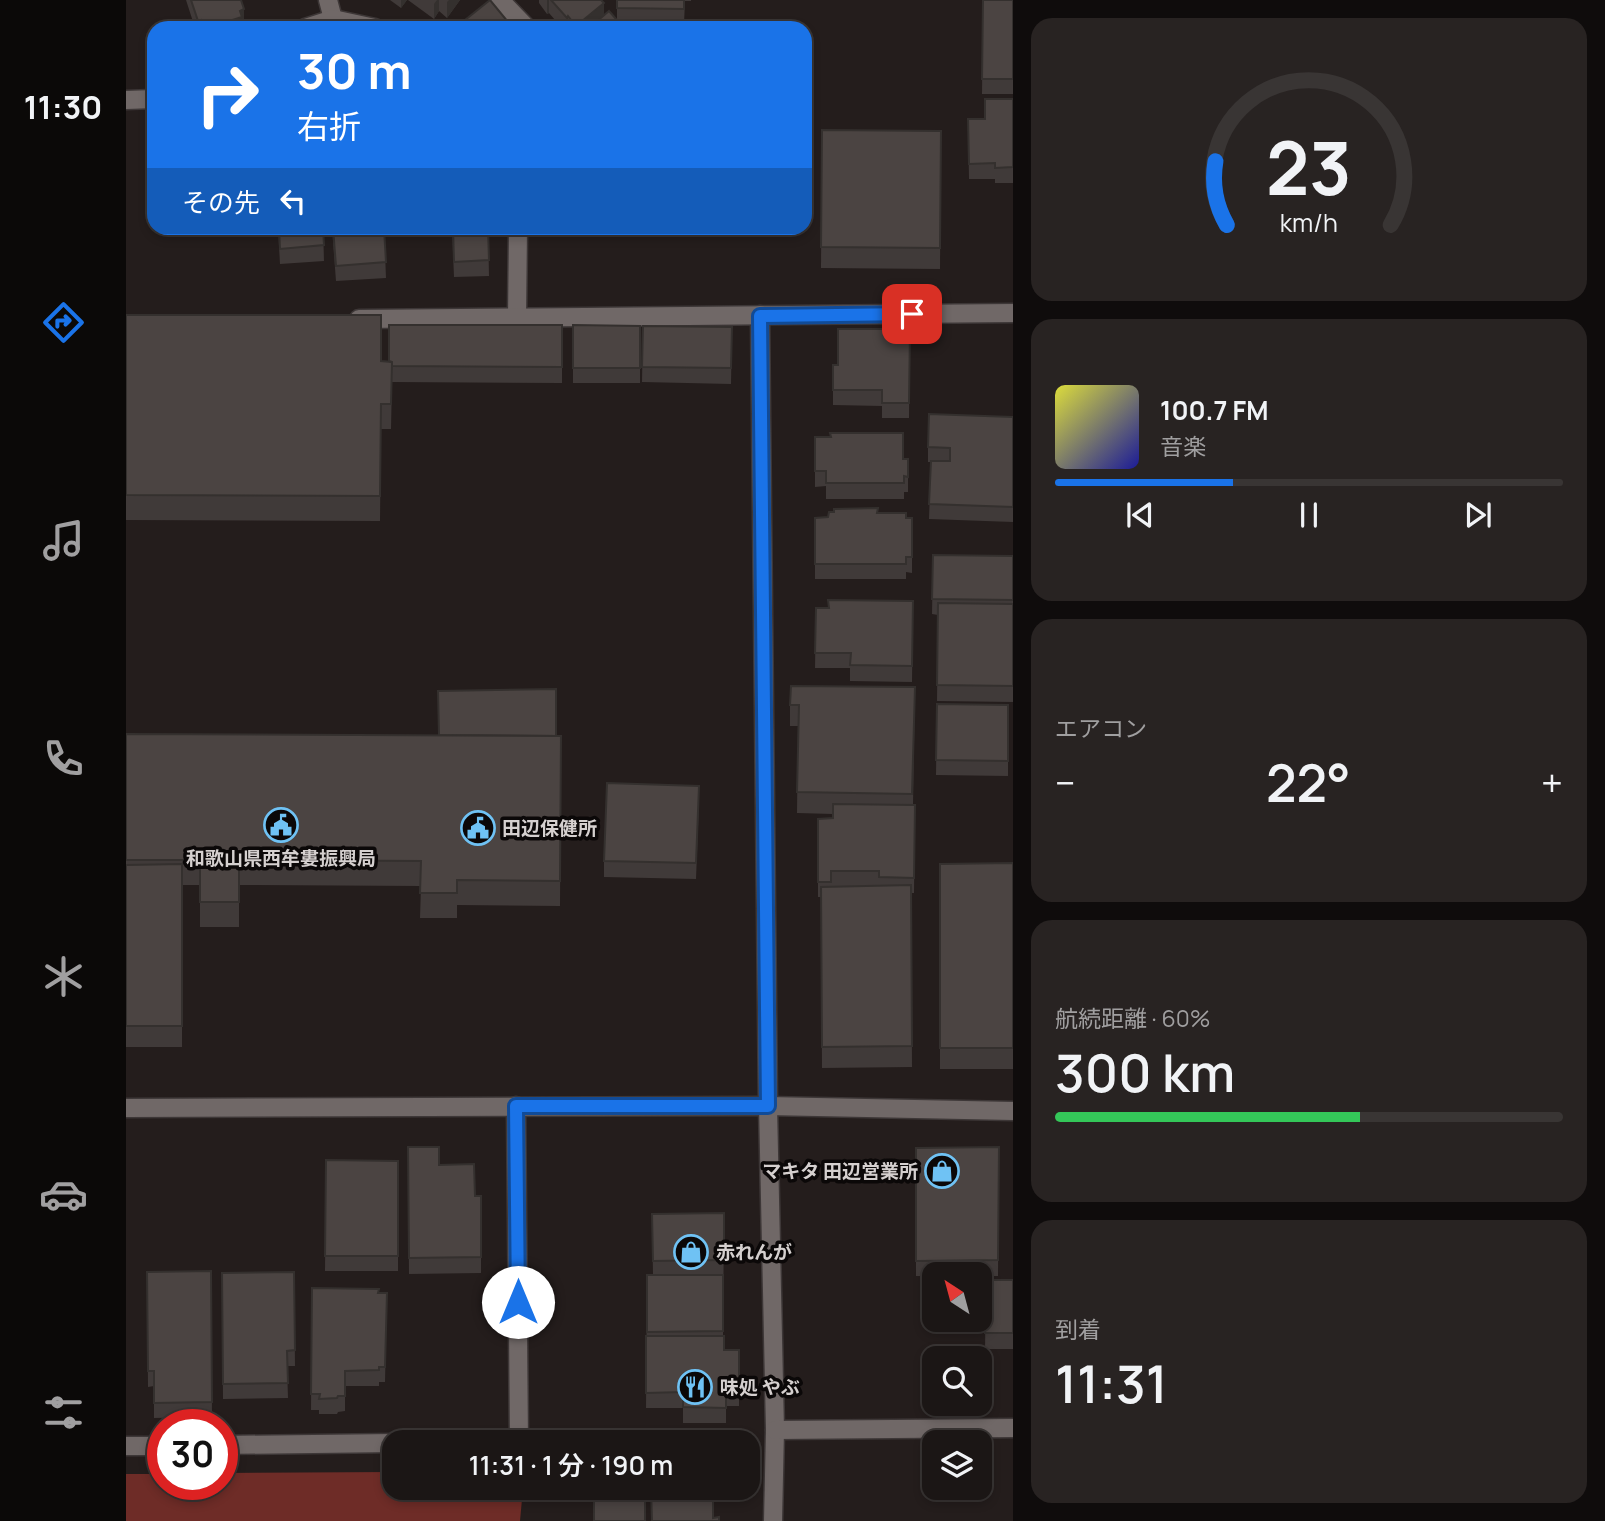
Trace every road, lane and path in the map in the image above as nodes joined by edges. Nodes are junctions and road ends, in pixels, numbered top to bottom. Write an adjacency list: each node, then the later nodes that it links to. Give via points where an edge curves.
1 (328, 0): 3 (street)
2 (500, 0): 6 (street)
3 (333, 19): 4 (street); 5 (street)
4 (327, 21)
5 (342, 21)
6 (520, 21)
7 (147, 99): 8 (street)
8 (126, 100)
9 (518, 235): 12 (street)
10 (1013, 313): 11 (street)
11 (760, 316): 12 (street); 15 (street)
12 (517, 318): 13 (street)
13 (335, 320)
14 (516, 1106): 15 (street); 16 (street); 19 (street)
15 (768, 1106): 17 (street); 20 (street)
16 (126, 1108)
17 (1013, 1111)
18 (1013, 1428): 20 (street)
19 (519, 1430)
20 (775, 1430): 21 (path); 26 (street)
21 (760, 1431)
22 (382, 1443): 23 (street)
23 (238, 1445)
24 (126, 1446): 25 (street)
25 (147, 1446)
26 (773, 1521)

